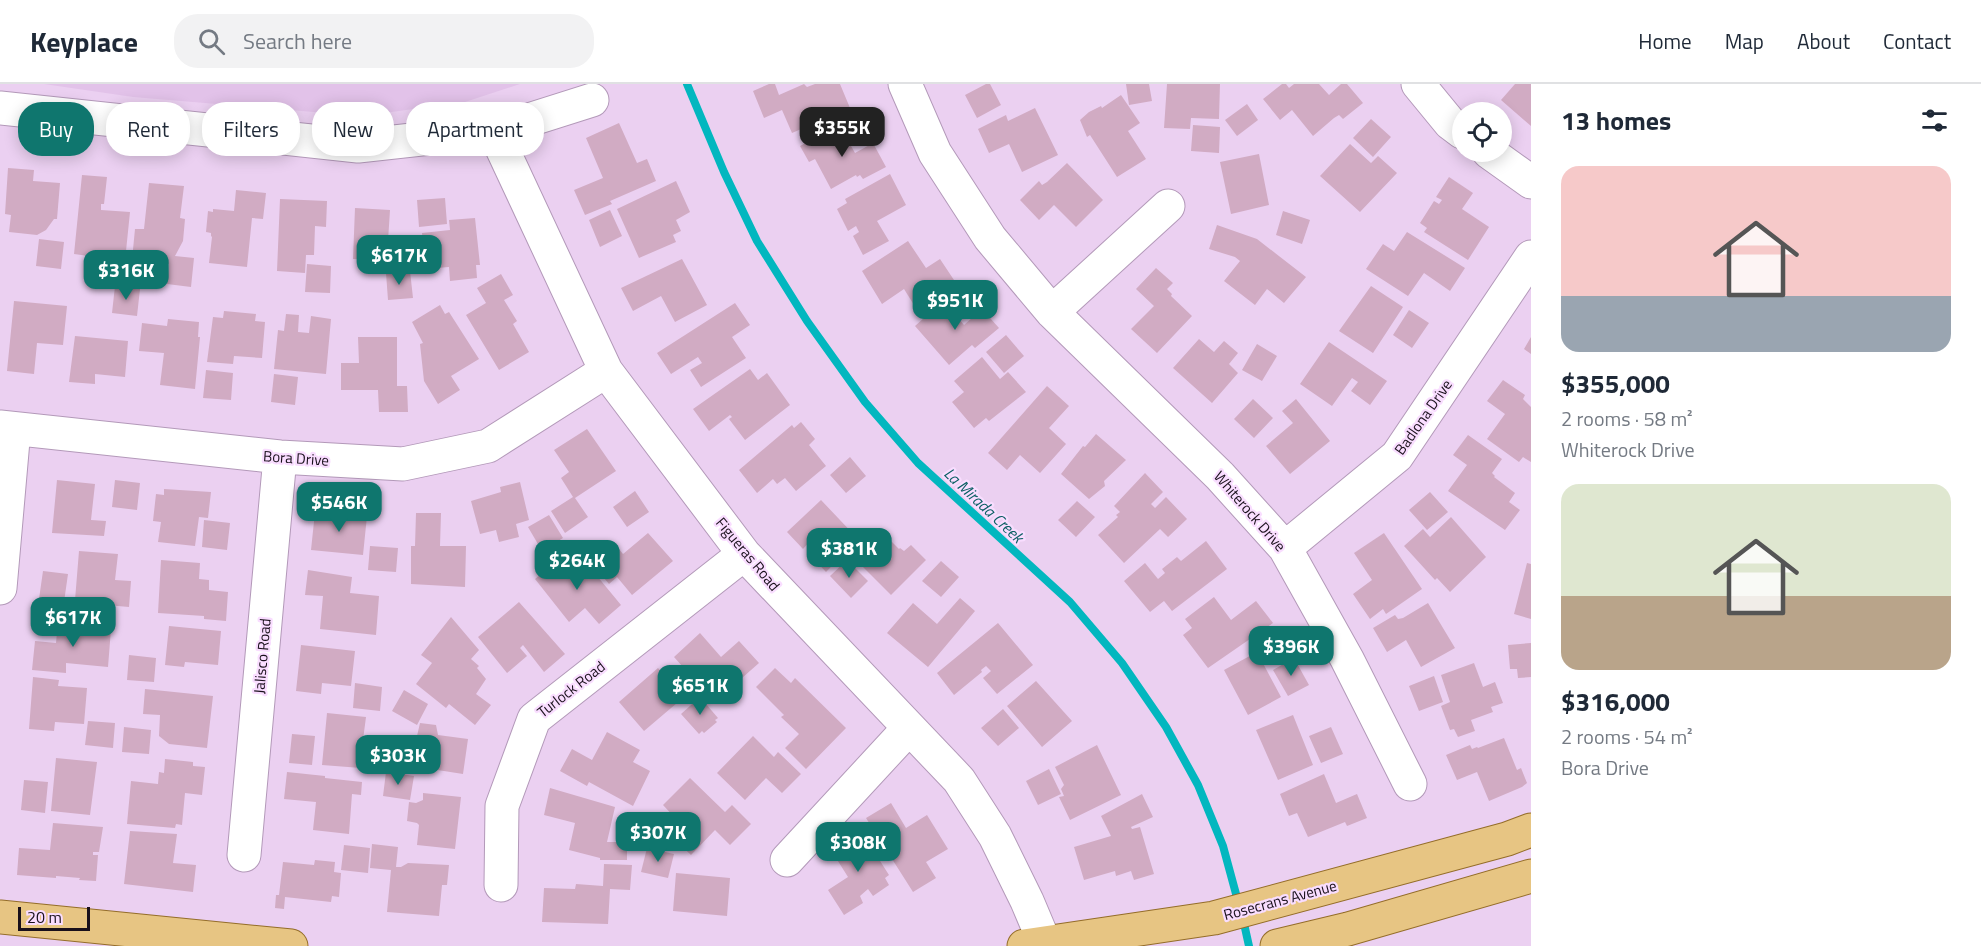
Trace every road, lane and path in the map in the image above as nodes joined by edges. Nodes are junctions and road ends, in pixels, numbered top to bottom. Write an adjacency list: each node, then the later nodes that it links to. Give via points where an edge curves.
1 (905, 84): 13 (street, Whiterock Drive, via 935,153 977,219)
2 (1418, 84): 6 (street)
3 (581, 96): 5 (street)
4 (0, 108): 7 (street, via 358,146)
5 (544, 110)
6 (1452, 124)
7 (406, 140)
8 (506, 156): 14 (street, Figueras Road)
9 (1503, 162): 10 (street)
10 (1531, 182)
11 (1168, 206): 13 (street)
12 (1531, 258): 17 (street, Badlona Drive, via 1397,456)
13 (1052, 312): 17 (street, Whiterock Drive, via 1220,476)
14 (606, 371): 16 (street, Bora Drive, via 488,446 404,464); 18 (street, Figueras Road)
15 (7, 428): 16 (street, Bora Drive); 19 (street)
16 (280, 457): 23 (street, Jalisco Road)
17 (1285, 549): 21 (street, Whiterock Drive, via 1347,659)
18 (744, 554): 20 (street, Figueras Road); 26 (street, Turlock Road, via 534,719 502,806)
19 (0, 588)
20 (909, 728): 24 (street); 28 (street, Figueras Road, via 959,780 995,836 1027,901)
21 (1410, 784)
22 (1531, 831): 28 (main road, Rosecrans Avenue, via 1214,918)
23 (244, 855)
24 (787, 860)
25 (1531, 876): 29 (main road)
26 (501, 885)
27 (0, 917): 30 (main road)
28 (1039, 945)
29 (1280, 945)
30 (291, 946)

